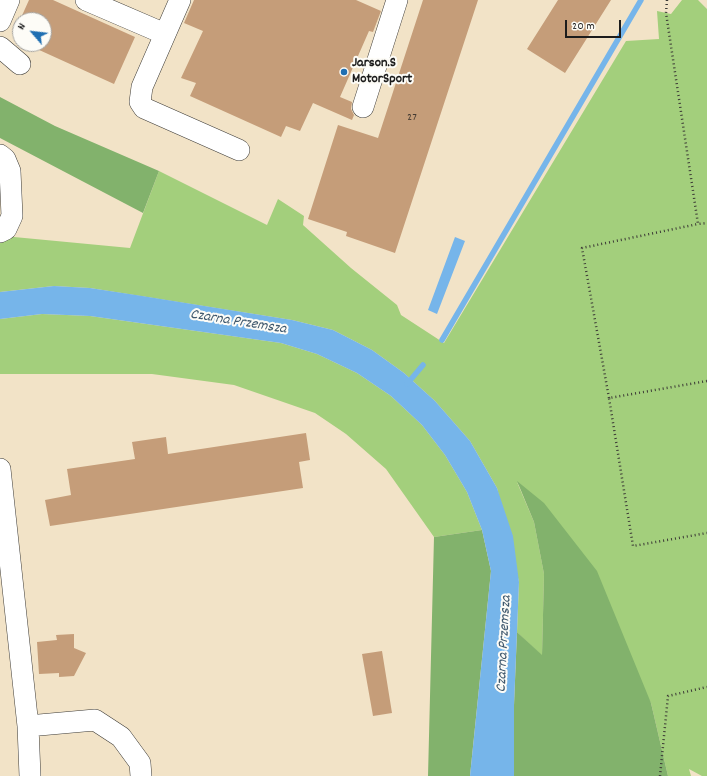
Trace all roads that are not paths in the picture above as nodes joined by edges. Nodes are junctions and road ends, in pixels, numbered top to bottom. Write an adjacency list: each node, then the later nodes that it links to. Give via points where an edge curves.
1 (9, 0): 5 (lane)
2 (86, 0): 6 (lane)
3 (180, 0): 6 (lane)
4 (397, 0): 9 (lane)
5 (0, 21)
6 (165, 34): 10 (lane, via 142,87 140,102 144,108)
7 (0, 47): 8 (lane)
8 (20, 64)
9 (364, 107)
10 (239, 150)
11 (0, 155): 12 (lane, via 5,159 10,171 12,216 6,229)
12 (0, 232)
13 (0, 469): 14 (lane)
14 (28, 726): 15 (lane); 16 (lane, via 95,720 121,737 140,763)
15 (30, 776)
16 (141, 776)

